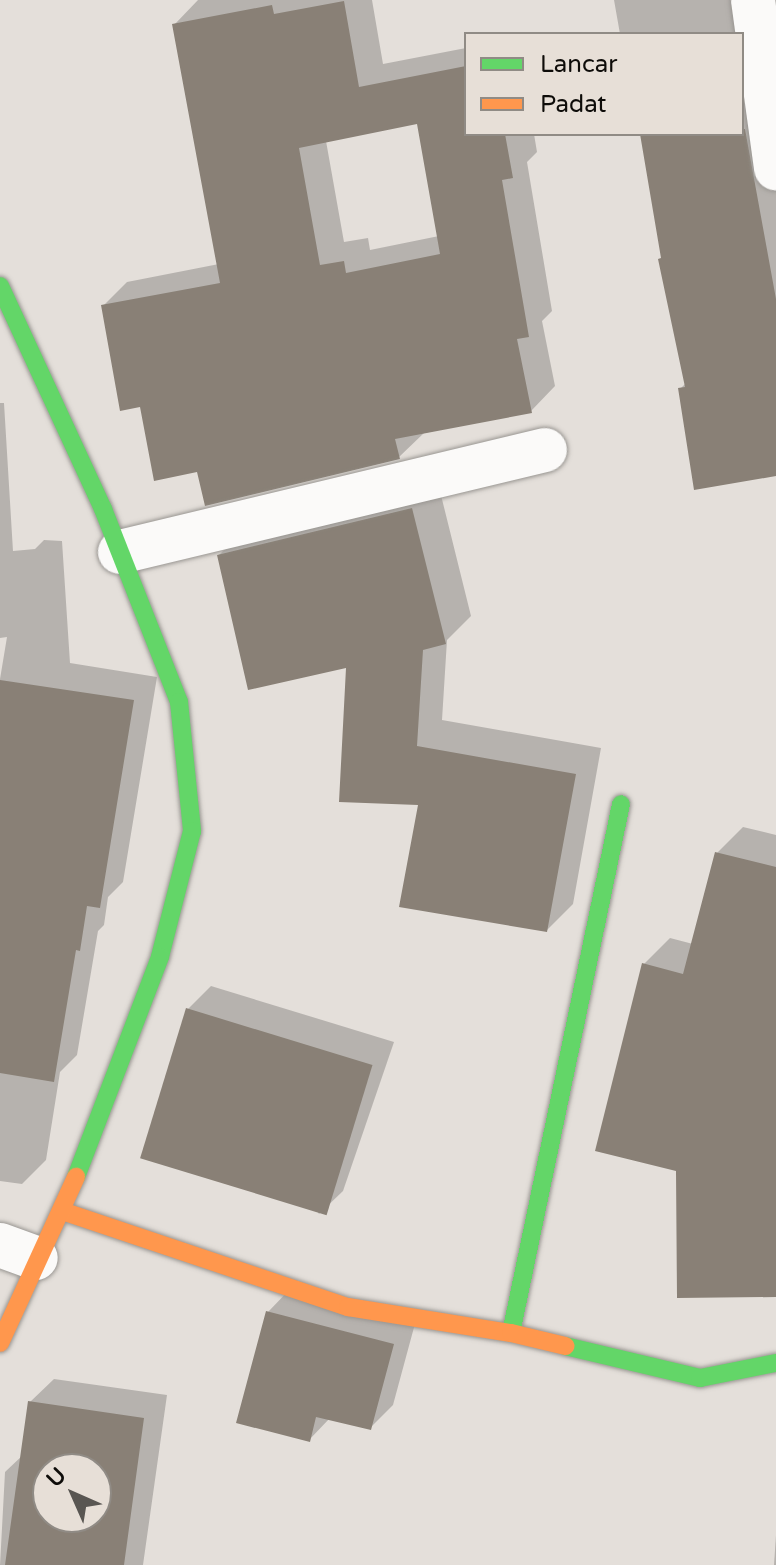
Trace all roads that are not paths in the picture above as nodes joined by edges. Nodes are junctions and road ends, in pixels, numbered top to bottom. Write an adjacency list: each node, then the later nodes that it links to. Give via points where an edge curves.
1 (753, 0): 2 (street)
2 (776, 168)
3 (0, 286): 5 (street)
4 (545, 450): 5 (street)
5 (120, 552): 7 (street, via 179,702 192,831 160,957)
6 (621, 804): 9 (street)
7 (62, 1211): 8 (street); 9 (street, via 348,1307)
8 (18, 1252): 10 (street)
9 (511, 1333): 11 (street, via 700,1378)
10 (0, 1343)
11 (776, 1363)

